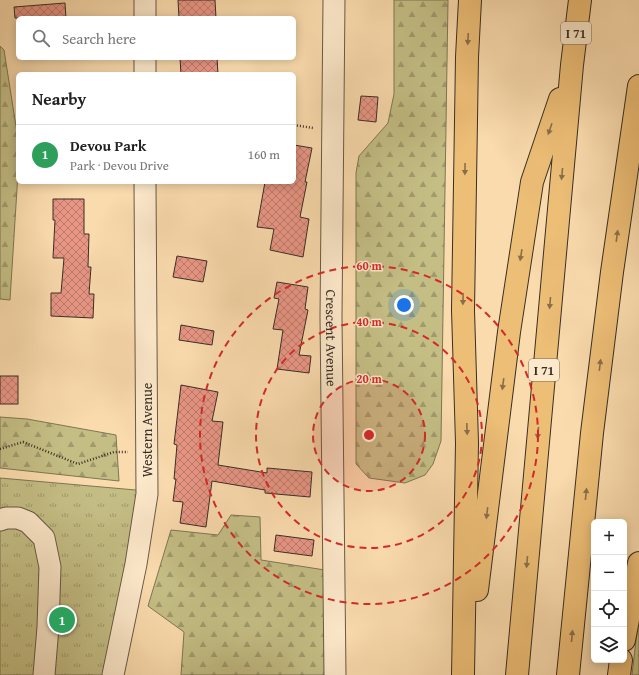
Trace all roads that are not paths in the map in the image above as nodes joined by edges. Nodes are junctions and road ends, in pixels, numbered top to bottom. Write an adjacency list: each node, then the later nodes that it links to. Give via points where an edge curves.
1 (145, 0): 5 (street)
2 (334, 0): 17 (street, Crescent Avenue, via 330,317)
3 (470, 0): 18 (highway, one-way to 18, via 463,310 467,443)
4 (580, 0): 7 (highway, I 71)
5 (145, 16)
6 (145, 60): 8 (street)
7 (572, 65): 19 (highway, one-way to 19, via 532,182 506,362); 20 (highway, I 71, one-way to 20)
8 (145, 72)
9 (639, 86): 21 (highway, one-way to 9, via 592,433)
10 (145, 184): 16 (street, Western Avenue, via 147,494 136,564)
11 (0, 520): 15 (street, via 18,518 28,522 44,538 50,567)
12 (639, 563): 13 (highway)
13 (627, 627)
14 (621, 663): 22 (highway)
15 (44, 675)
16 (113, 675)
17 (336, 675)
18 (463, 675)
19 (467, 675)
20 (517, 675)
21 (568, 675)
22 (619, 675)

